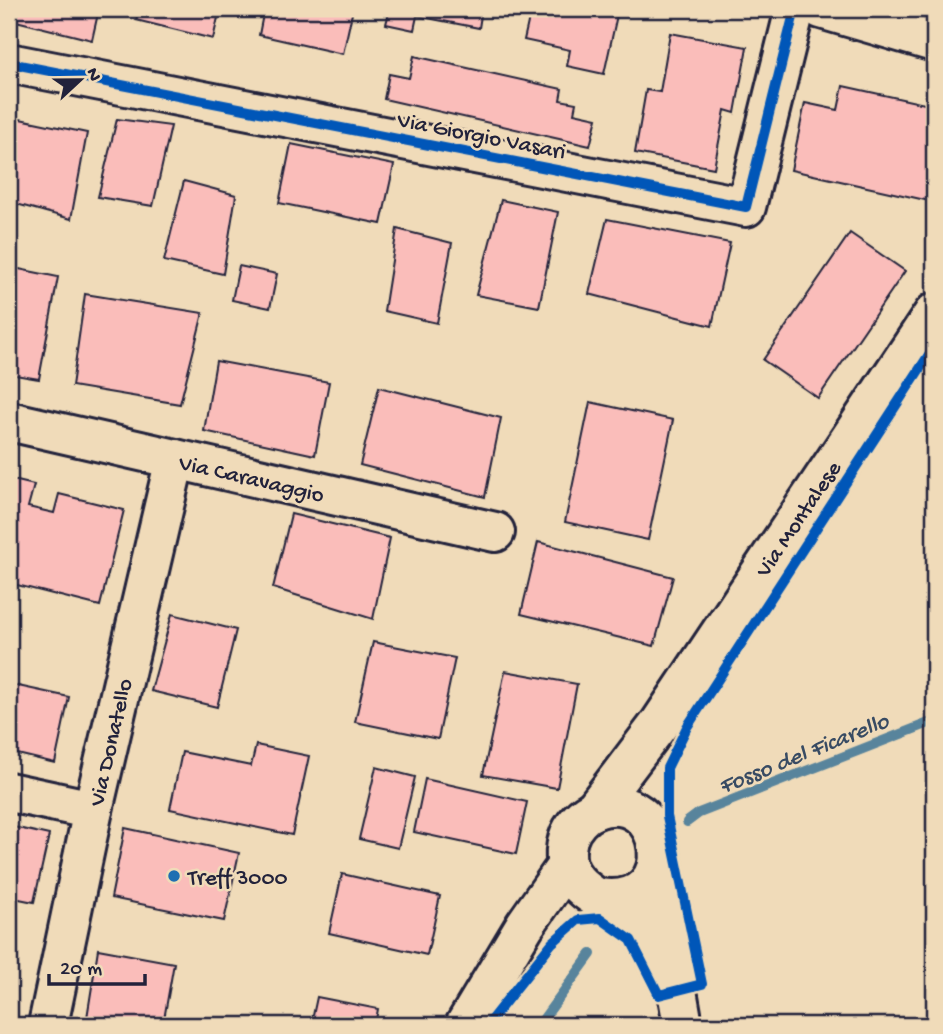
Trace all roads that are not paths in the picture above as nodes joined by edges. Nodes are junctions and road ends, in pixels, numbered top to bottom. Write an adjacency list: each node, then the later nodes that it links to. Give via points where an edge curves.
1 (794, 9): 4 (street, Via Giorgio Vasari, via 746,207)
2 (821, 9): 3 (street)
3 (934, 42)
4 (9, 63)
5 (934, 313): 9 (street, Via Montalese)
6 (9, 421): 7 (street, Via Caravaggio)
7 (175, 459): 8 (street, Via Caravaggio); 11 (street, Via Donatello)
8 (495, 532)
9 (660, 723): 12 (street, Via Montalese); 13 (street, Via Montalese, via 649,774)
10 (9, 792): 11 (street)
11 (93, 810): 18 (street, Via Donatello)
12 (594, 810): 13 (street, via 628,809 639,815); 14 (street, Via Montalese, via 574,826 568,838)
13 (656, 852): 15 (street, via 650,883 626,898); 17 (street, Via Montalese)
14 (567, 864): 15 (street, via 579,886); 16 (street, Via Montalese)
15 (597, 897): 16 (street); 17 (street, via 644,931)
16 (524, 925): 19 (street, Via Montalese)
17 (679, 1009)
18 (48, 1025)
19 (465, 1025)

